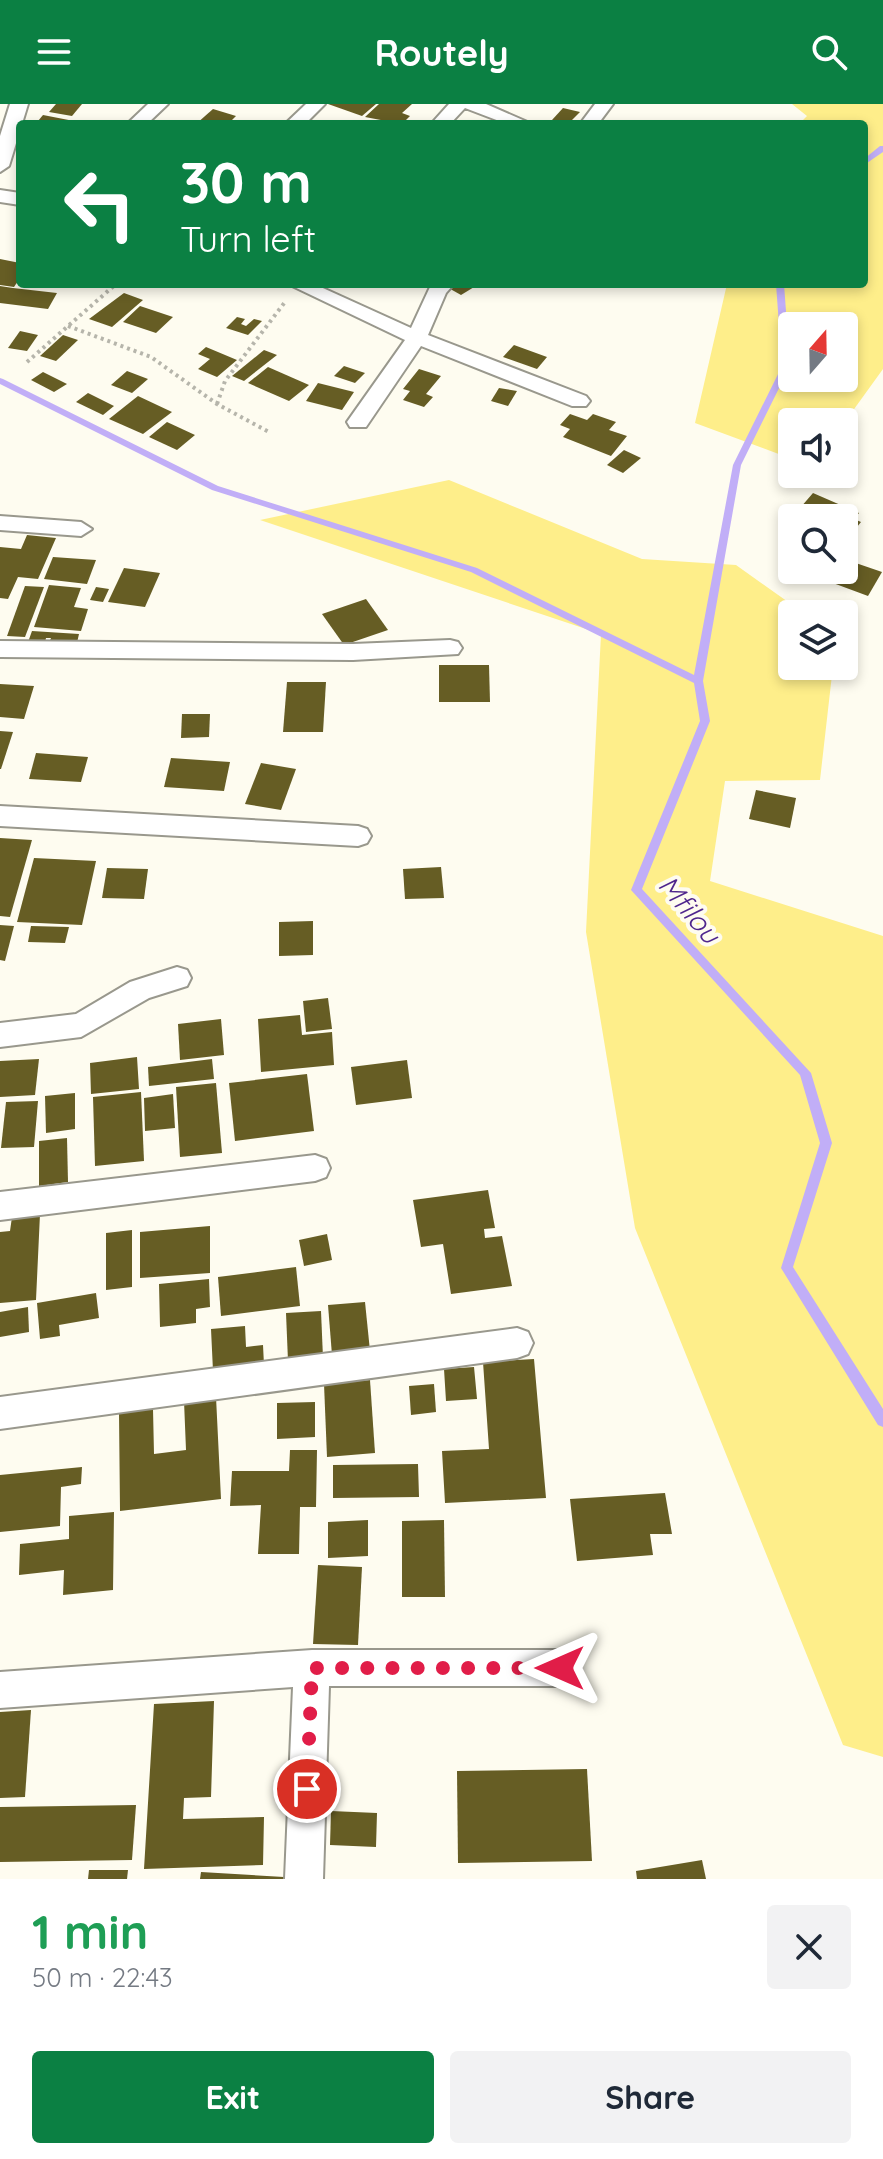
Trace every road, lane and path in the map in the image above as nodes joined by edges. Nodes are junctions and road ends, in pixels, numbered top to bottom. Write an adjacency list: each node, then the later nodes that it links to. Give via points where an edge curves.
1 (19, 104): 10 (street)
2 (159, 104): 6 (street)
3 (316, 104): 7 (street)
4 (459, 104): 8 (street)
5 (470, 104): 9 (street)
6 (141, 120)
7 (298, 120)
8 (444, 120)
9 (512, 120)
10 (4, 142): 11 (street)
11 (0, 166)
12 (111, 288): 16 (path)
13 (296, 288): 20 (path, via 225,381)
14 (308, 288): 17 (street)
15 (440, 288): 17 (street)
16 (68, 326): 18 (path); 20 (path, via 151,357)
17 (417, 337): 19 (street); 21 (street)
18 (27, 362)
19 (579, 401)
20 (217, 404): 22 (path)
21 (358, 422)
22 (269, 432)
23 (0, 523): 24 (street)
24 (81, 529)
25 (450, 648): 26 (street)
26 (0, 649)
27 (0, 816): 28 (street)
28 (358, 836)
29 (177, 978): 30 (street, via 140,990 81,1025)
30 (0, 1035)
31 (315, 1168): 32 (street)
32 (0, 1206)
33 (517, 1343): 34 (street)
34 (0, 1413)
35 (312, 1668): 36 (street); 37 (street); 38 (street)
36 (560, 1668)
37 (0, 1690)
38 (304, 1879)

